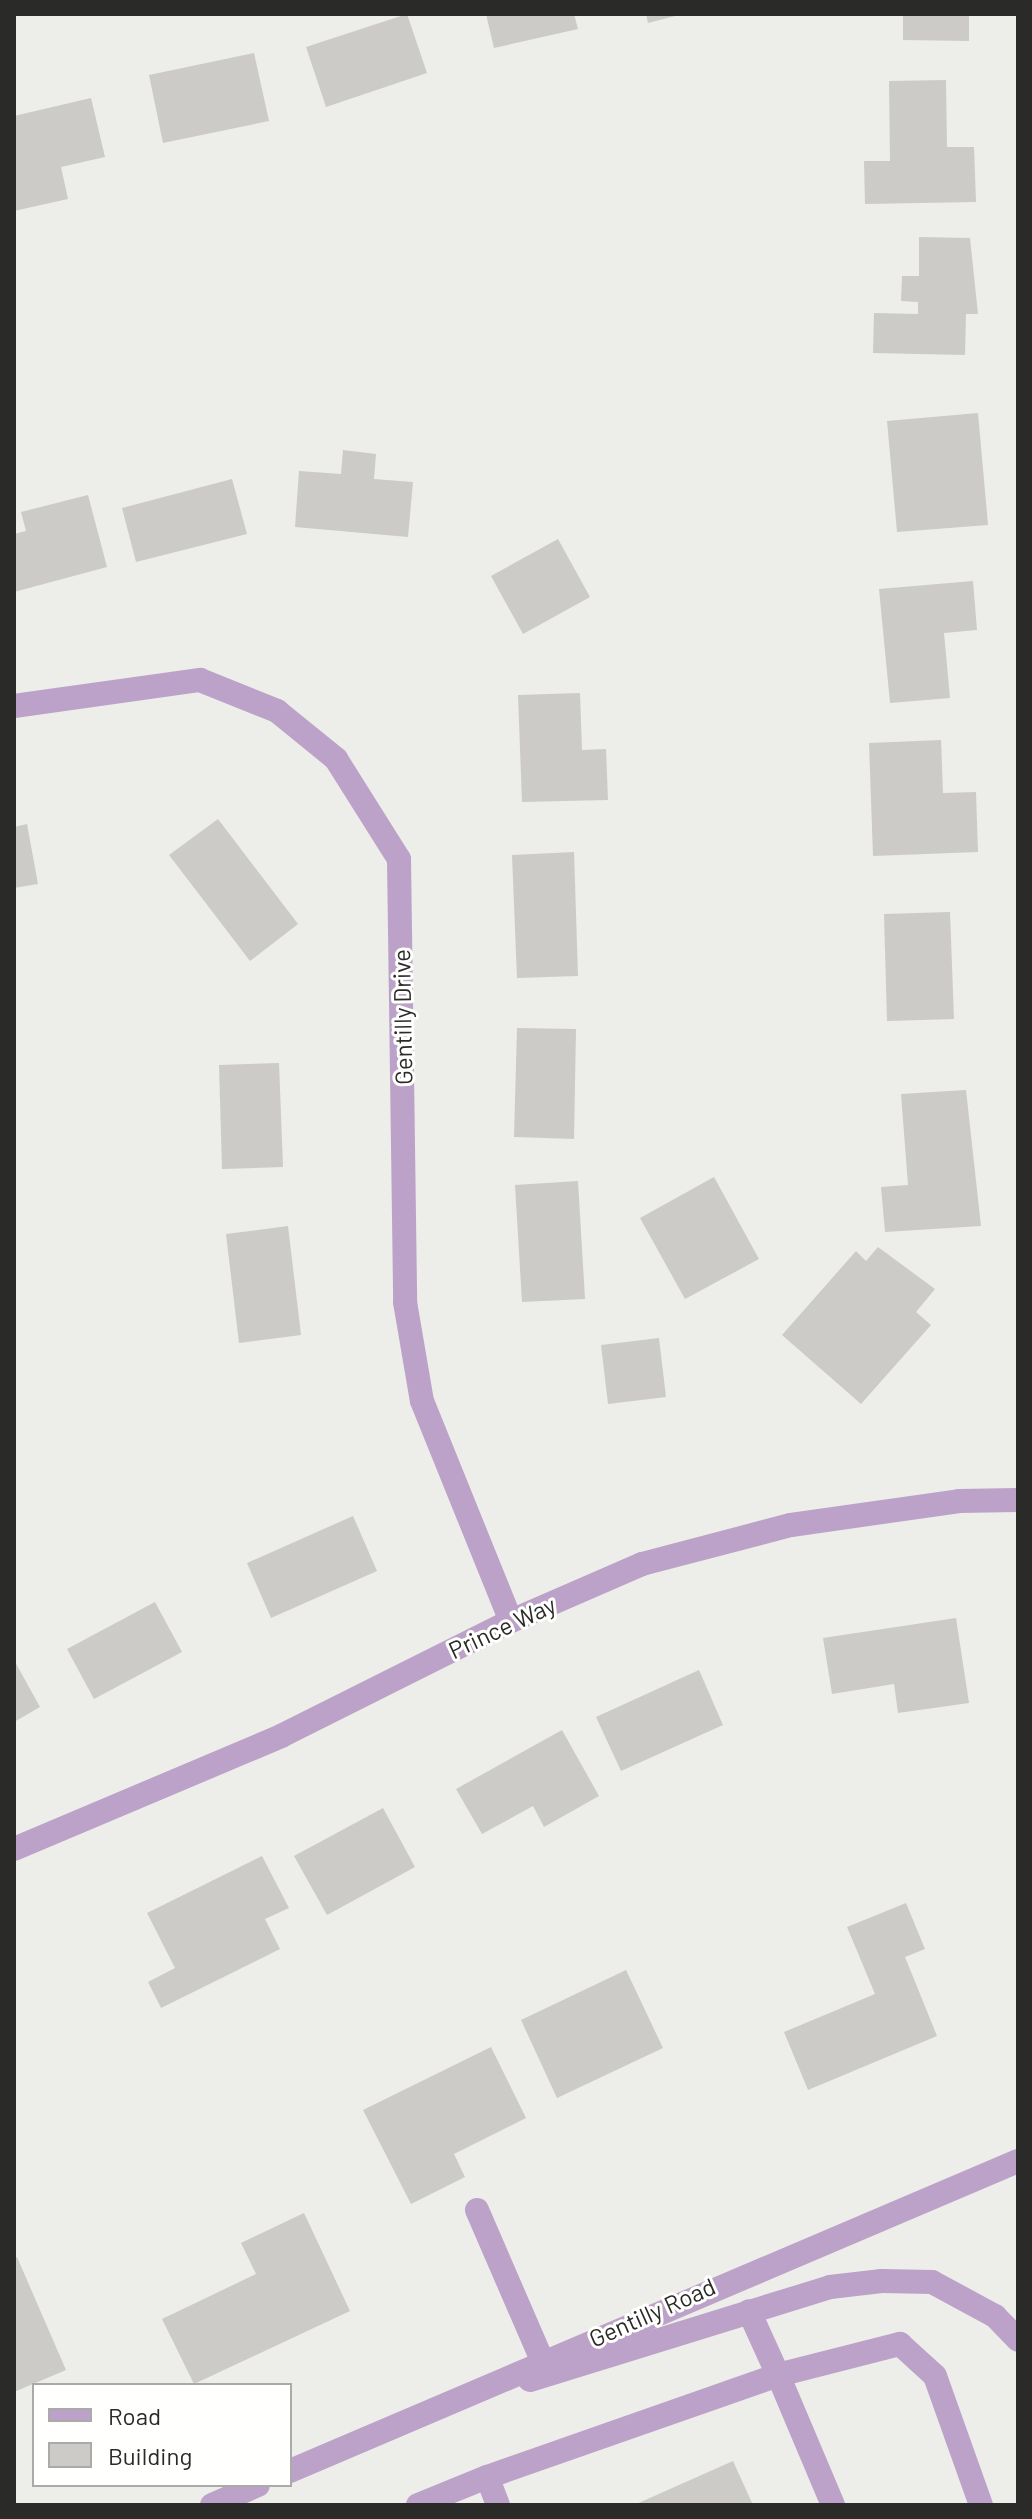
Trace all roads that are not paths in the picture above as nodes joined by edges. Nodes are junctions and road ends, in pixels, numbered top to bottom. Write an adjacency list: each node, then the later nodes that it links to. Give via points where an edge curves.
1 (14, 706): 3 (street, Gentilly Drive, via 200,680 277,711 336,759 399,859 405,1302 422,1401)
2 (1018, 1500): 3 (street, Prince Way, via 959,1501 791,1525 642,1564)
3 (511, 1621): 4 (street, Prince Way, via 281,1736)
4 (14, 1849)
5 (1018, 2161): 9 (street, Gentilly Road)
6 (477, 2210): 9 (street)
7 (749, 2311): 8 (street, via 830,2287 932,2282 995,2316); 10 (street); 11 (street)
8 (1018, 2340)
9 (542, 2360): 11 (street, Gentilly Road)
10 (778, 2375): 13 (street); 18 (street); 19 (street, via 900,2344 935,2376)
11 (406, 2420): 12 (street, Gentilly Road)
12 (292, 2470)
13 (487, 2477): 16 (street); 17 (street)
14 (253, 2487): 15 (street)
15 (212, 2505)
16 (418, 2505)
17 (498, 2505)
18 (833, 2505)
19 (981, 2505)

